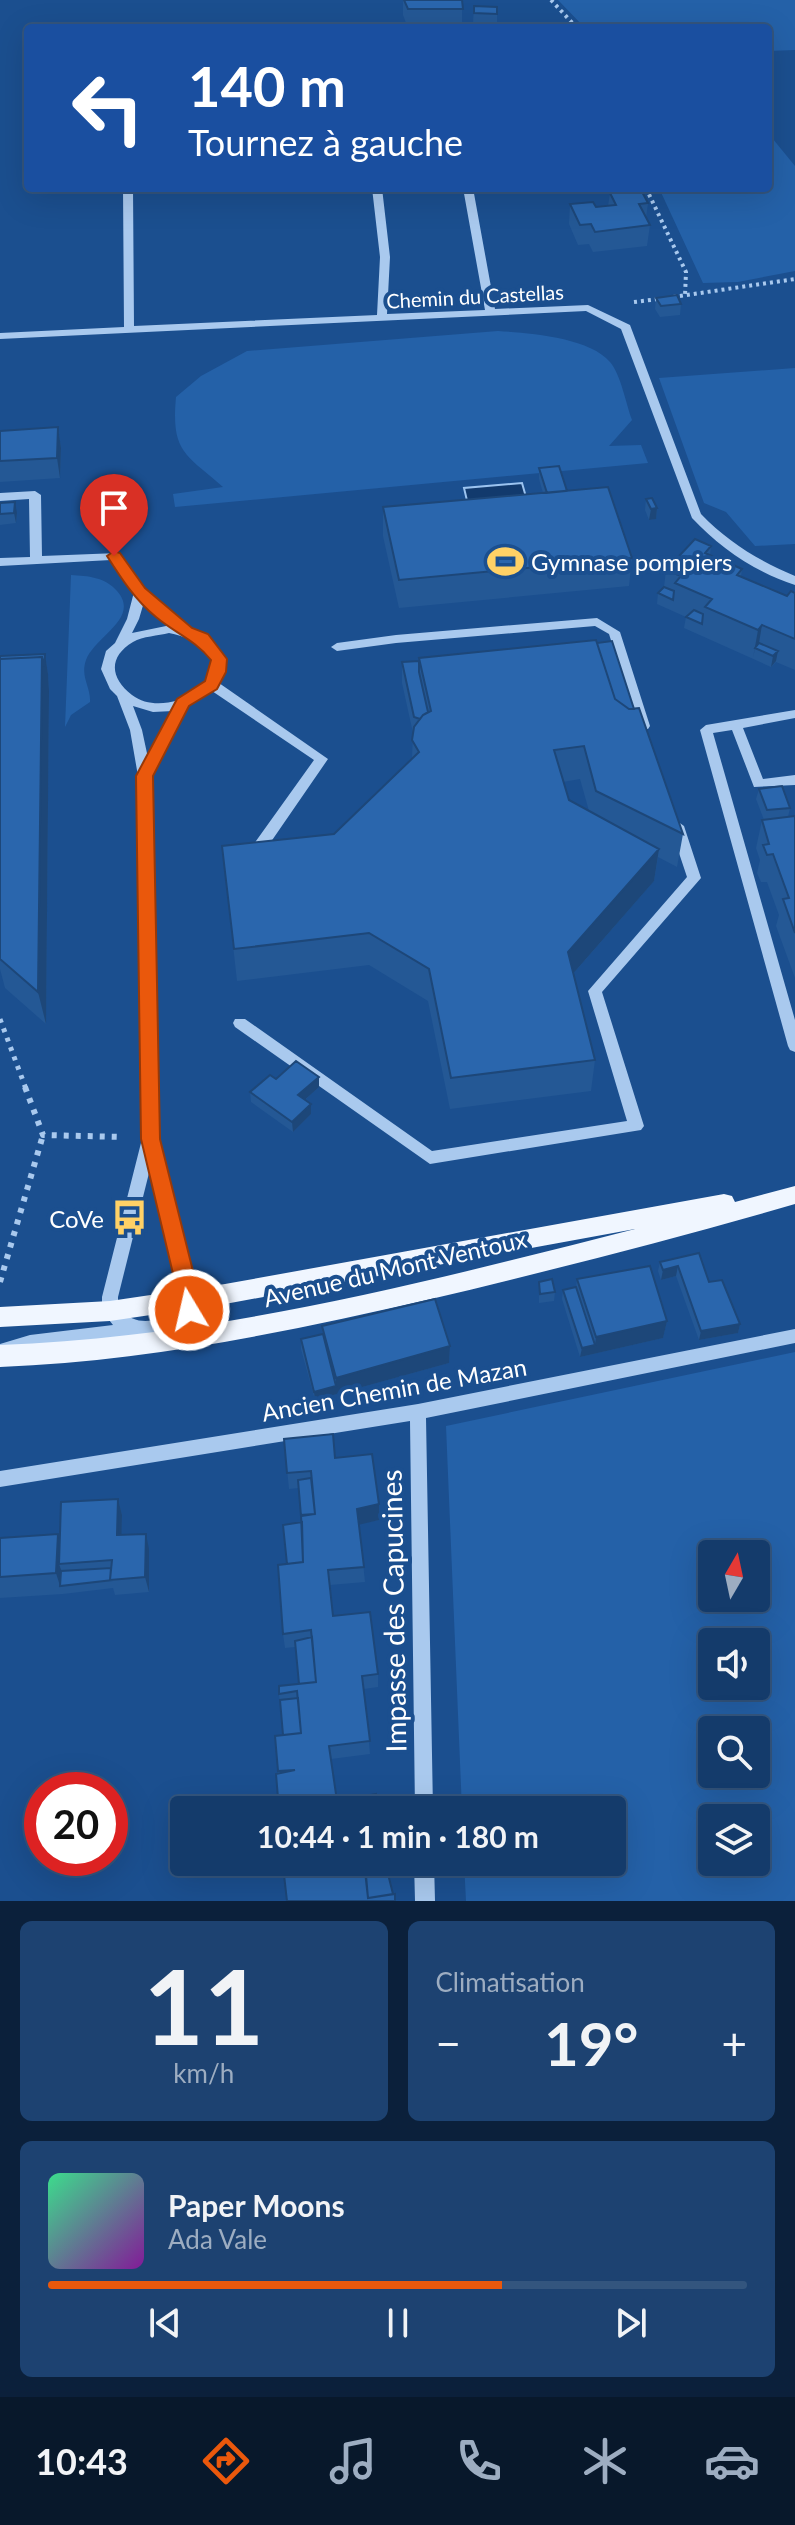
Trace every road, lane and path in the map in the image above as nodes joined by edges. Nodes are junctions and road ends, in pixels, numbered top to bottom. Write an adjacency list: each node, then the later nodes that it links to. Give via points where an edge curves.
1 (551, 0): 2 (path)
2 (573, 24)
3 (128, 192): 12 (street)
4 (377, 192): 11 (street, via 385,257)
5 (469, 192): 10 (street)
6 (648, 192): 8 (path, via 686,272)
7 (795, 279): 8 (path)
8 (685, 296): 9 (path)
9 (588, 308): 10 (street, Chemin du Castellas); 17 (street, Chemin du Castellas, via 626,327 696,515 717,539)
10 (491, 313): 11 (street, Chemin du Castellas)
11 (382, 318): 12 (street, Chemin du Castellas)
12 (129, 330): 13 (street, Chemin du Castellas)
13 (0, 336)
14 (0, 497): 15 (street, via 35,495)
15 (36, 560): 16 (street); 18 (street, via 114,556)
16 (0, 562)
17 (795, 581)
18 (140, 592): 19 (street); 20 (street)
19 (187, 632): 20 (street, via 151,631); 22 (street, via 202,638 219,659)
20 (120, 645): 23 (street, via 106,668 108,681)
21 (337, 647): 27 (street, via 597,622 614,632)
22 (212, 685): 24 (street); 31 (street, via 322,759)
23 (123, 697): 24 (street, via 146,706); 28 (street)
24 (183, 703): 28 (street)
25 (795, 714): 26 (street)
26 (736, 725): 29 (street, via 759,784); 35 (street, via 706,730)
27 (651, 748)
28 (145, 776): 37 (street)
29 (795, 780)
30 (670, 806): 33 (street, via 694,878 595,991 636,1126 430,1158)
31 (261, 845)
32 (0, 1019): 34 (path)
33 (240, 1023)
34 (3, 1041): 36 (path)
35 (795, 1046)
36 (43, 1135): 37 (path); 39 (path)
37 (150, 1139): 40 (street); 41 (street)
38 (795, 1194): 40 (main road, Avenue du Mont Ventoux); 44 (main road, Avenue du Mont Ventoux, via 599,1250)
39 (0, 1282)
40 (190, 1299): 41 (main road, Avenue du Mont Ventoux); 43 (street, via 182,1322)
41 (110, 1311): 42 (main road, Avenue du Mont Ventoux); 43 (street, via 124,1325)
42 (0, 1317)
43 (145, 1329): 44 (street); 46 (street, via 30,1342)
44 (209, 1336): 46 (main road, Avenue du Mont Ventoux, via 49,1355)
45 (795, 1336): 47 (street, Ancien Chemin de Mazan)
46 (0, 1354)
47 (418, 1412): 48 (street, Ancien Chemin de Mazan); 49 (street, Impasse des Capucines)
48 (0, 1479)
49 (424, 1796)
50 (424, 1876): 51 (street)
51 (425, 1901)

